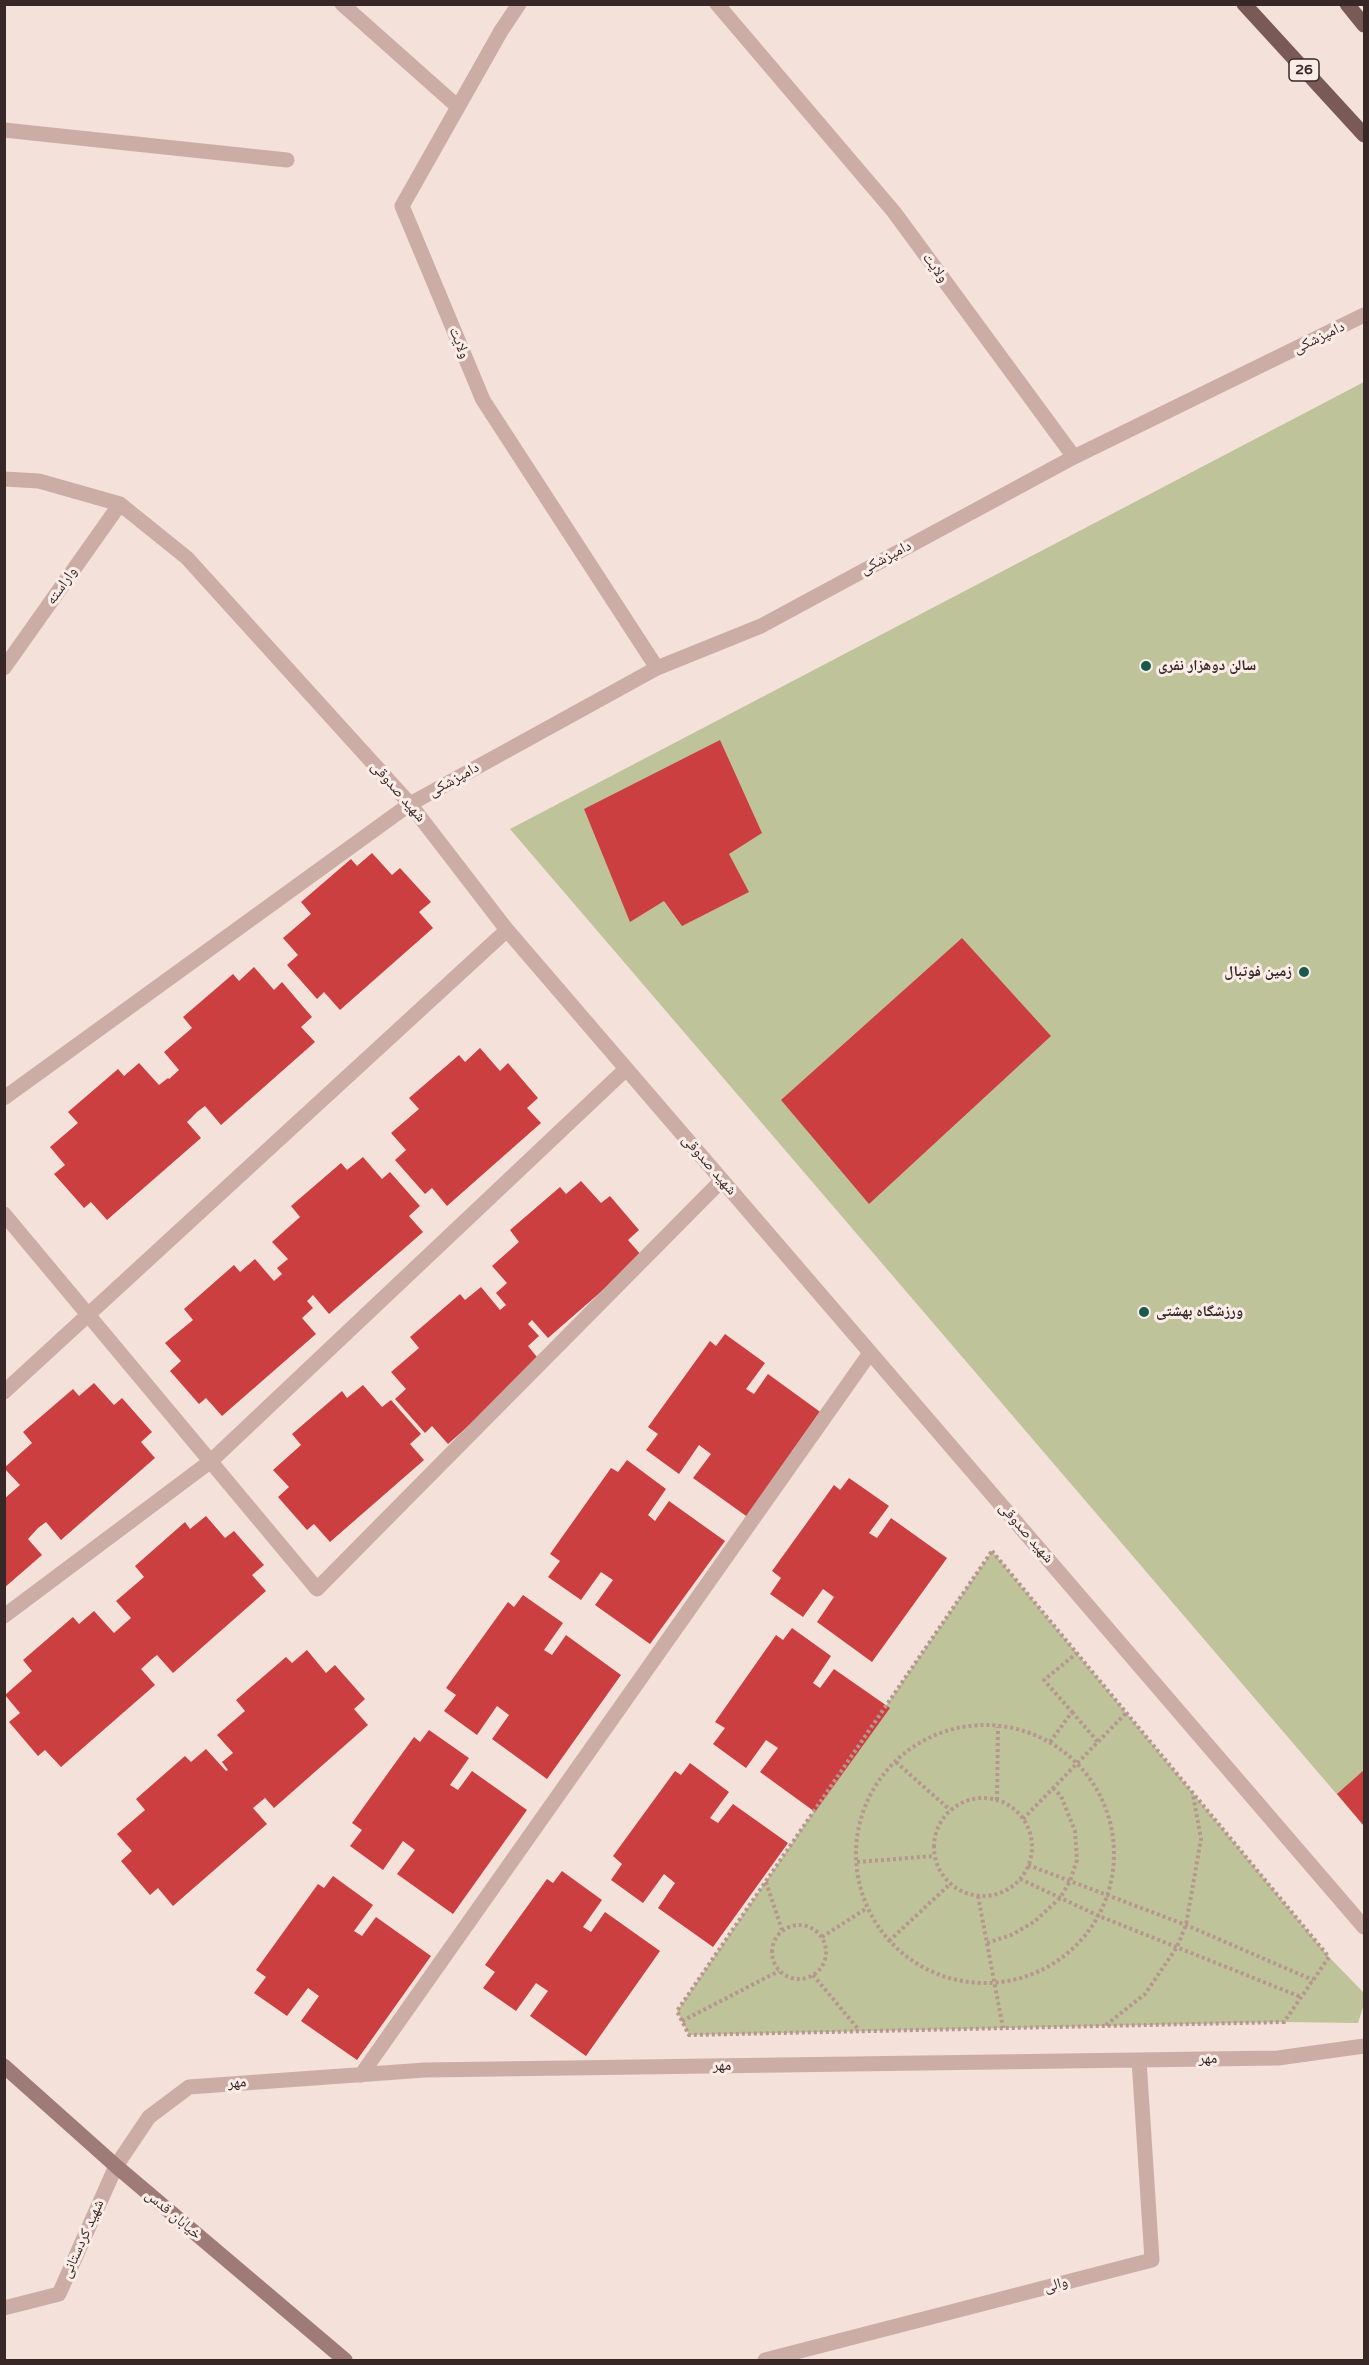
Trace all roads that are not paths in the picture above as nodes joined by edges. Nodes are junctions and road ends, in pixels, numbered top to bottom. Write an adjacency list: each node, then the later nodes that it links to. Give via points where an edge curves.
1 (342, 4): 7 (street)
2 (519, 4): 7 (street, ولایت)
3 (717, 4): 12 (street, ولایت, via 894,212)
4 (1244, 4): 9 (main road, 26)
5 (1347, 4): 6 (main road)
6 (1365, 25)
7 (458, 106): 16 (street, ولایت, via 402,206 483,400)
8 (4, 130): 10 (street)
9 (1365, 135)
10 (287, 160)
11 (1365, 315): 12 (street, دامپزشکی)
12 (1074, 457): 16 (street, دامپزشکی, via 761,626)
13 (4, 479): 14 (street, شهید صدوقی, via 39,481)
14 (120, 504): 15 (street, واراسته); 17 (street, شهید صدوقی, via 187,558)
15 (4, 668)
16 (657, 668): 17 (street, دامپزشکی)
17 (410, 804): 18 (street, شهید صدوقی); 20 (street, دامپزشکی)
18 (507, 930): 19 (street, شهید صدوقی); 23 (street)
19 (626, 1069): 21 (street, شهید صدوقی); 26 (street)
20 (4, 1098)
21 (722, 1180): 24 (street, شهید صدوقی); 26 (street, via 317,1589)
22 (4, 1214): 23 (street)
23 (87, 1314): 25 (street); 26 (street)
24 (870, 1353): 28 (street, شهید صدوقی); 32 (street)
25 (4, 1392)
26 (211, 1461): 27 (street)
27 (4, 1616)
28 (1365, 1927)
29 (1365, 2046): 30 (street, مهر, via 1278,2058)
30 (1139, 2060): 32 (street, مهر, via 425,2070); 36 (street, والی, via 1152,2260)
31 (4, 2066): 33 (main road, خیابان قدس)
32 (360, 2075): 33 (street, مهر, via 189,2087 149,2117)
33 (116, 2166): 34 (street, شهید کردستانی, via 59,2294); 35 (main road, خیابان قدس)
34 (4, 2308)
35 (345, 2361)
36 (765, 2361)

